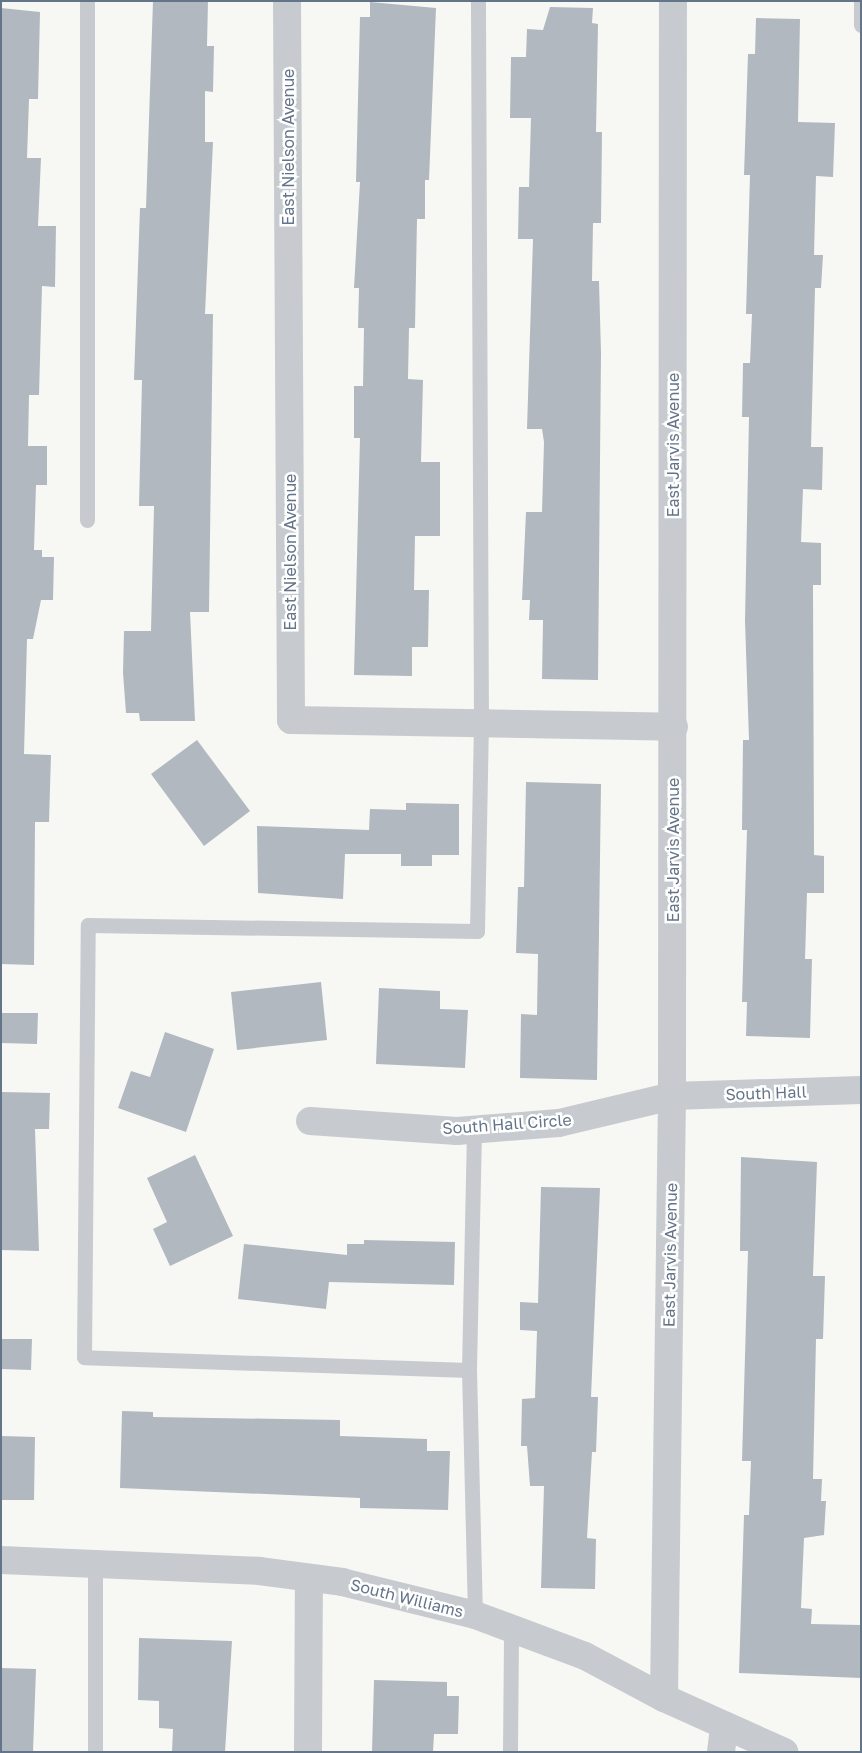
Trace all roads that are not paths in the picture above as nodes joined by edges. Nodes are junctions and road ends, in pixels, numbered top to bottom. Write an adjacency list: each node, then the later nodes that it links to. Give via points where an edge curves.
1 (87, 1): 7 (lane)
2 (287, 1): 8 (street, East Nielson Avenue, via 291,720)
3 (478, 1): 8 (lane)
4 (673, 1): 9 (street, East Jarvis Avenue)
5 (861, 1): 6 (lane)
6 (861, 26)
7 (87, 520)
8 (481, 723): 9 (street, East Nielson Avenue); 14 (lane, via 477,931 88,925 84,1357)
9 (674, 727): 11 (street, East Jarvis Avenue)
10 (861, 1090): 11 (street, South Hall)
11 (672, 1096): 13 (street, South Hall Circle, via 559,1124); 20 (street, East Jarvis Avenue)
12 (310, 1121): 13 (street, South Hall Circle)
13 (474, 1130): 14 (lane)
14 (469, 1370): 18 (lane)
15 (1, 1560): 16 (street, South Williams)
16 (96, 1562): 17 (street, South Williams); 22 (lane)
17 (309, 1578): 18 (street, South Williams); 23 (street)
18 (475, 1615): 19 (street, South Williams)
19 (511, 1628): 20 (street, South Williams, via 585,1656); 24 (lane)
20 (664, 1698): 21 (street, South Williams)
21 (723, 1739): 25 (street, South Williams)
22 (95, 1752)
23 (308, 1752)
24 (510, 1752)
25 (784, 1752)

